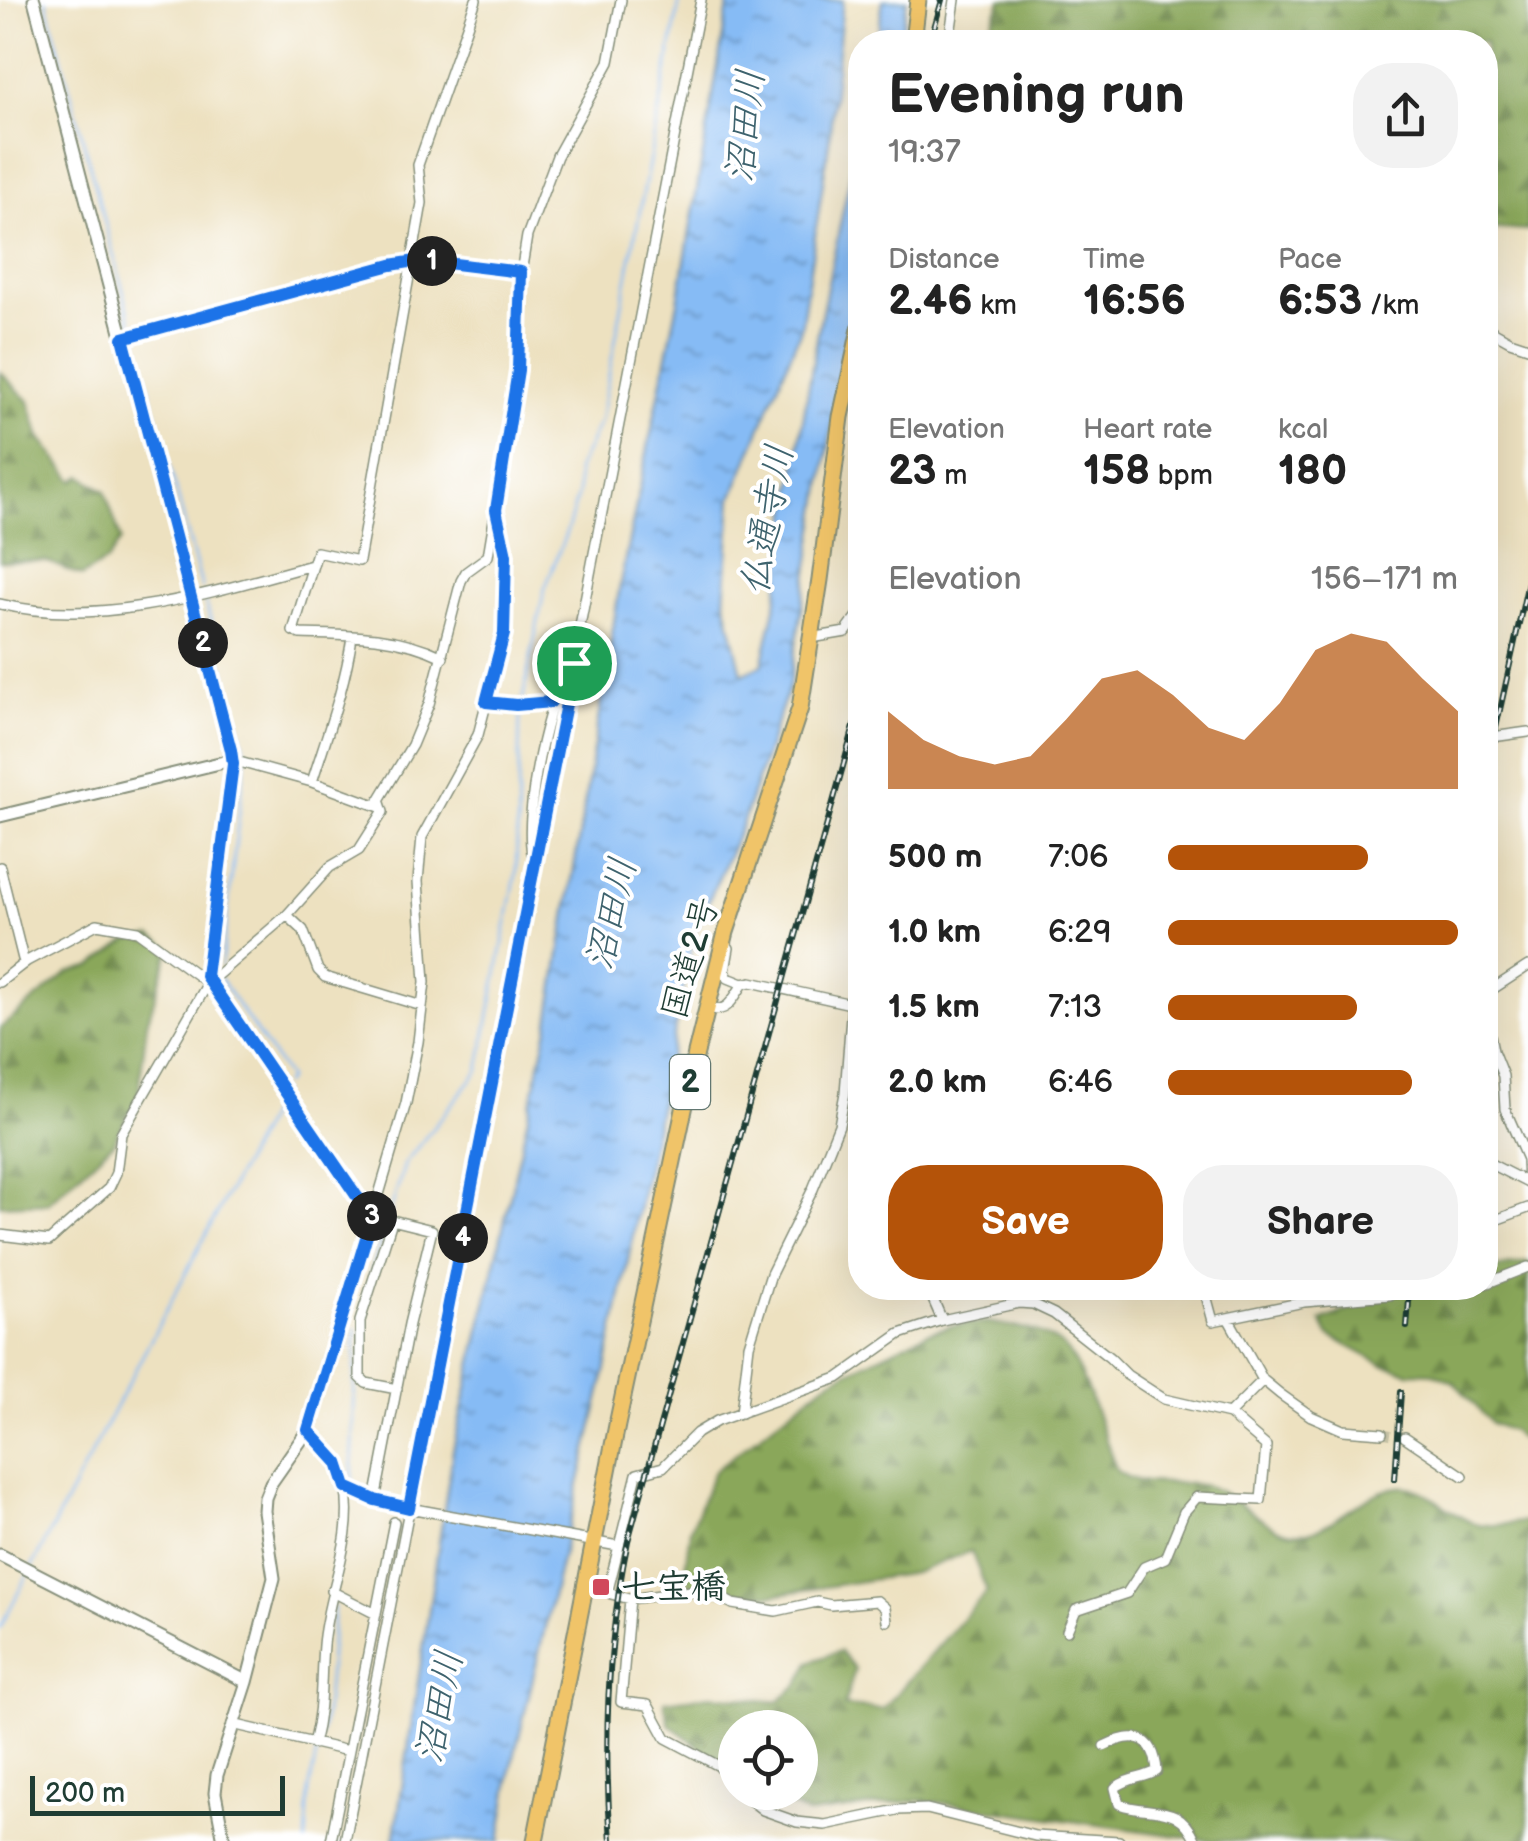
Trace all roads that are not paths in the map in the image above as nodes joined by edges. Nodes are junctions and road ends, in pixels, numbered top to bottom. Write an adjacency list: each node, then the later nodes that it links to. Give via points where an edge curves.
1 (34, 0): 12 (street)
2 (476, 0): 9 (street, via 418,165 422,203)
3 (622, 0): 10 (street, via 609,62 557,156)
4 (702, 0): 23 (street)
5 (918, 0): 7 (highway)
6 (955, 0): 8 (street)
7 (914, 30)
8 (951, 30)
9 (412, 261): 10 (street); 12 (street); 16 (street, via 360,561 317,552)
10 (521, 272): 15 (street, via 518,370)
11 (1498, 335): 13 (street)
12 (123, 338): 17 (street)
13 (1528, 346)
14 (848, 388): 21 (highway, 国道2号 / 2)
15 (496, 510): 22 (street, via 488,556 461,581); 24 (street, via 507,586 504,634)
16 (312, 565): 17 (street); 20 (street, via 293,631)
17 (191, 597): 18 (street, via 76,614); 28 (street)
18 (0, 604)
19 (848, 629): 21 (street)
20 (352, 637): 22 (street, via 416,644); 29 (street, via 346,678)
21 (811, 638): 34 (highway, 国道2号 / 2, via 800,708)
22 (443, 657): 30 (street, via 412,745)
23 (574, 663): 25 (street); 32 (street)
24 (486, 702): 25 (street); 43 (street, via 478,735 422,838)
25 (551, 702): 32 (street, via 532,810 530,841)
26 (1528, 732): 27 (street)
27 (1498, 736)
28 (235, 760): 29 (street); 31 (street); 39 (street)
29 (312, 782): 30 (street)
30 (380, 807): 35 (street, via 359,850 330,867)
31 (0, 816)
32 (537, 854): 71 (street)
33 (0, 866): 36 (street)
34 (736, 904): 40 (street, via 741,906 725,971); 44 (highway, 国道2号 / 2)
35 (287, 915): 39 (street); 43 (street, via 303,930 325,976)
36 (27, 962): 38 (street); 39 (street, via 96,924 138,930)
37 (1528, 966): 41 (street)
38 (0, 982)
39 (208, 984): 50 (street, via 358,1198); 53 (street, via 120,1134 108,1188 49,1240)
40 (743, 984): 42 (street); 44 (street, via 728,1008)
41 (1498, 986)
42 (848, 1002)
43 (422, 1006): 50 (street, via 406,1103)
44 (707, 1009): 73 (highway, 国道2号 / 2)
45 (1498, 1063): 48 (street)
46 (848, 1069): 63 (street, via 839,1125 771,1274 749,1345)
47 (1498, 1168): 48 (street)
48 (1528, 1183)
49 (1528, 1208): 51 (street)
50 (377, 1212): 52 (street); 65 (street)
51 (1498, 1219)
52 (392, 1220): 62 (street, via 360,1321 360,1378); 62 (street, via 432,1230)
53 (0, 1235)
54 (1528, 1266): 55 (street)
55 (1498, 1279)
56 (933, 1300): 60 (street)
57 (1207, 1300): 59 (street, via 1213,1321)
58 (1326, 1300): 59 (street)
59 (1228, 1318): 61 (street)
60 (942, 1320): 63 (street, via 900,1334 838,1378); 64 (street, via 1033,1304 1142,1387)
61 (1263, 1380): 64 (street); 66 (street, via 1311,1416 1344,1430)
62 (396, 1389): 70 (street)
63 (741, 1413): 74 (street, via 698,1432 662,1468 637,1474)
64 (1229, 1414): 80 (street, via 1266,1446 1261,1500 1196,1497 1165,1558 1144,1566 1128,1593 1076,1610)
65 (308, 1430): 69 (street, via 338,1463); 81 (street, via 265,1498 274,1578)
66 (1382, 1433)
67 (1405, 1437): 68 (street)
68 (1464, 1476)
69 (346, 1487): 70 (street); 76 (street, via 345,1538)
70 (375, 1500): 71 (street)
71 (412, 1508): 73 (street); 90 (street)
72 (394, 1522): 78 (street)
73 (589, 1541): 74 (street); 91 (highway, 国道2号 / 2)
74 (618, 1546): 77 (street, via 608,1590)
75 (0, 1556): 81 (street)
76 (331, 1592): 78 (street); 83 (street)
77 (630, 1599): 79 (street, via 690,1592 776,1611 877,1601); 86 (street, via 621,1702 648,1705 666,1738)
78 (376, 1614): 85 (street)
79 (886, 1622)
80 (1068, 1631)
81 (247, 1682): 82 (street)
82 (232, 1724): 83 (street); 88 (street, via 216,1775)
83 (314, 1744): 85 (street)
84 (1104, 1746): 93 (street, via 1124,1736 1146,1742 1156,1771 1115,1788 1119,1804 1180,1816)
85 (348, 1751): 89 (street)
86 (718, 1766)
87 (763, 1810): 92 (street, via 825,1825 927,1808 1035,1836)
88 (224, 1841)
89 (331, 1841)
90 (345, 1841)
91 (535, 1841)
92 (1119, 1841)
93 (1196, 1841)

